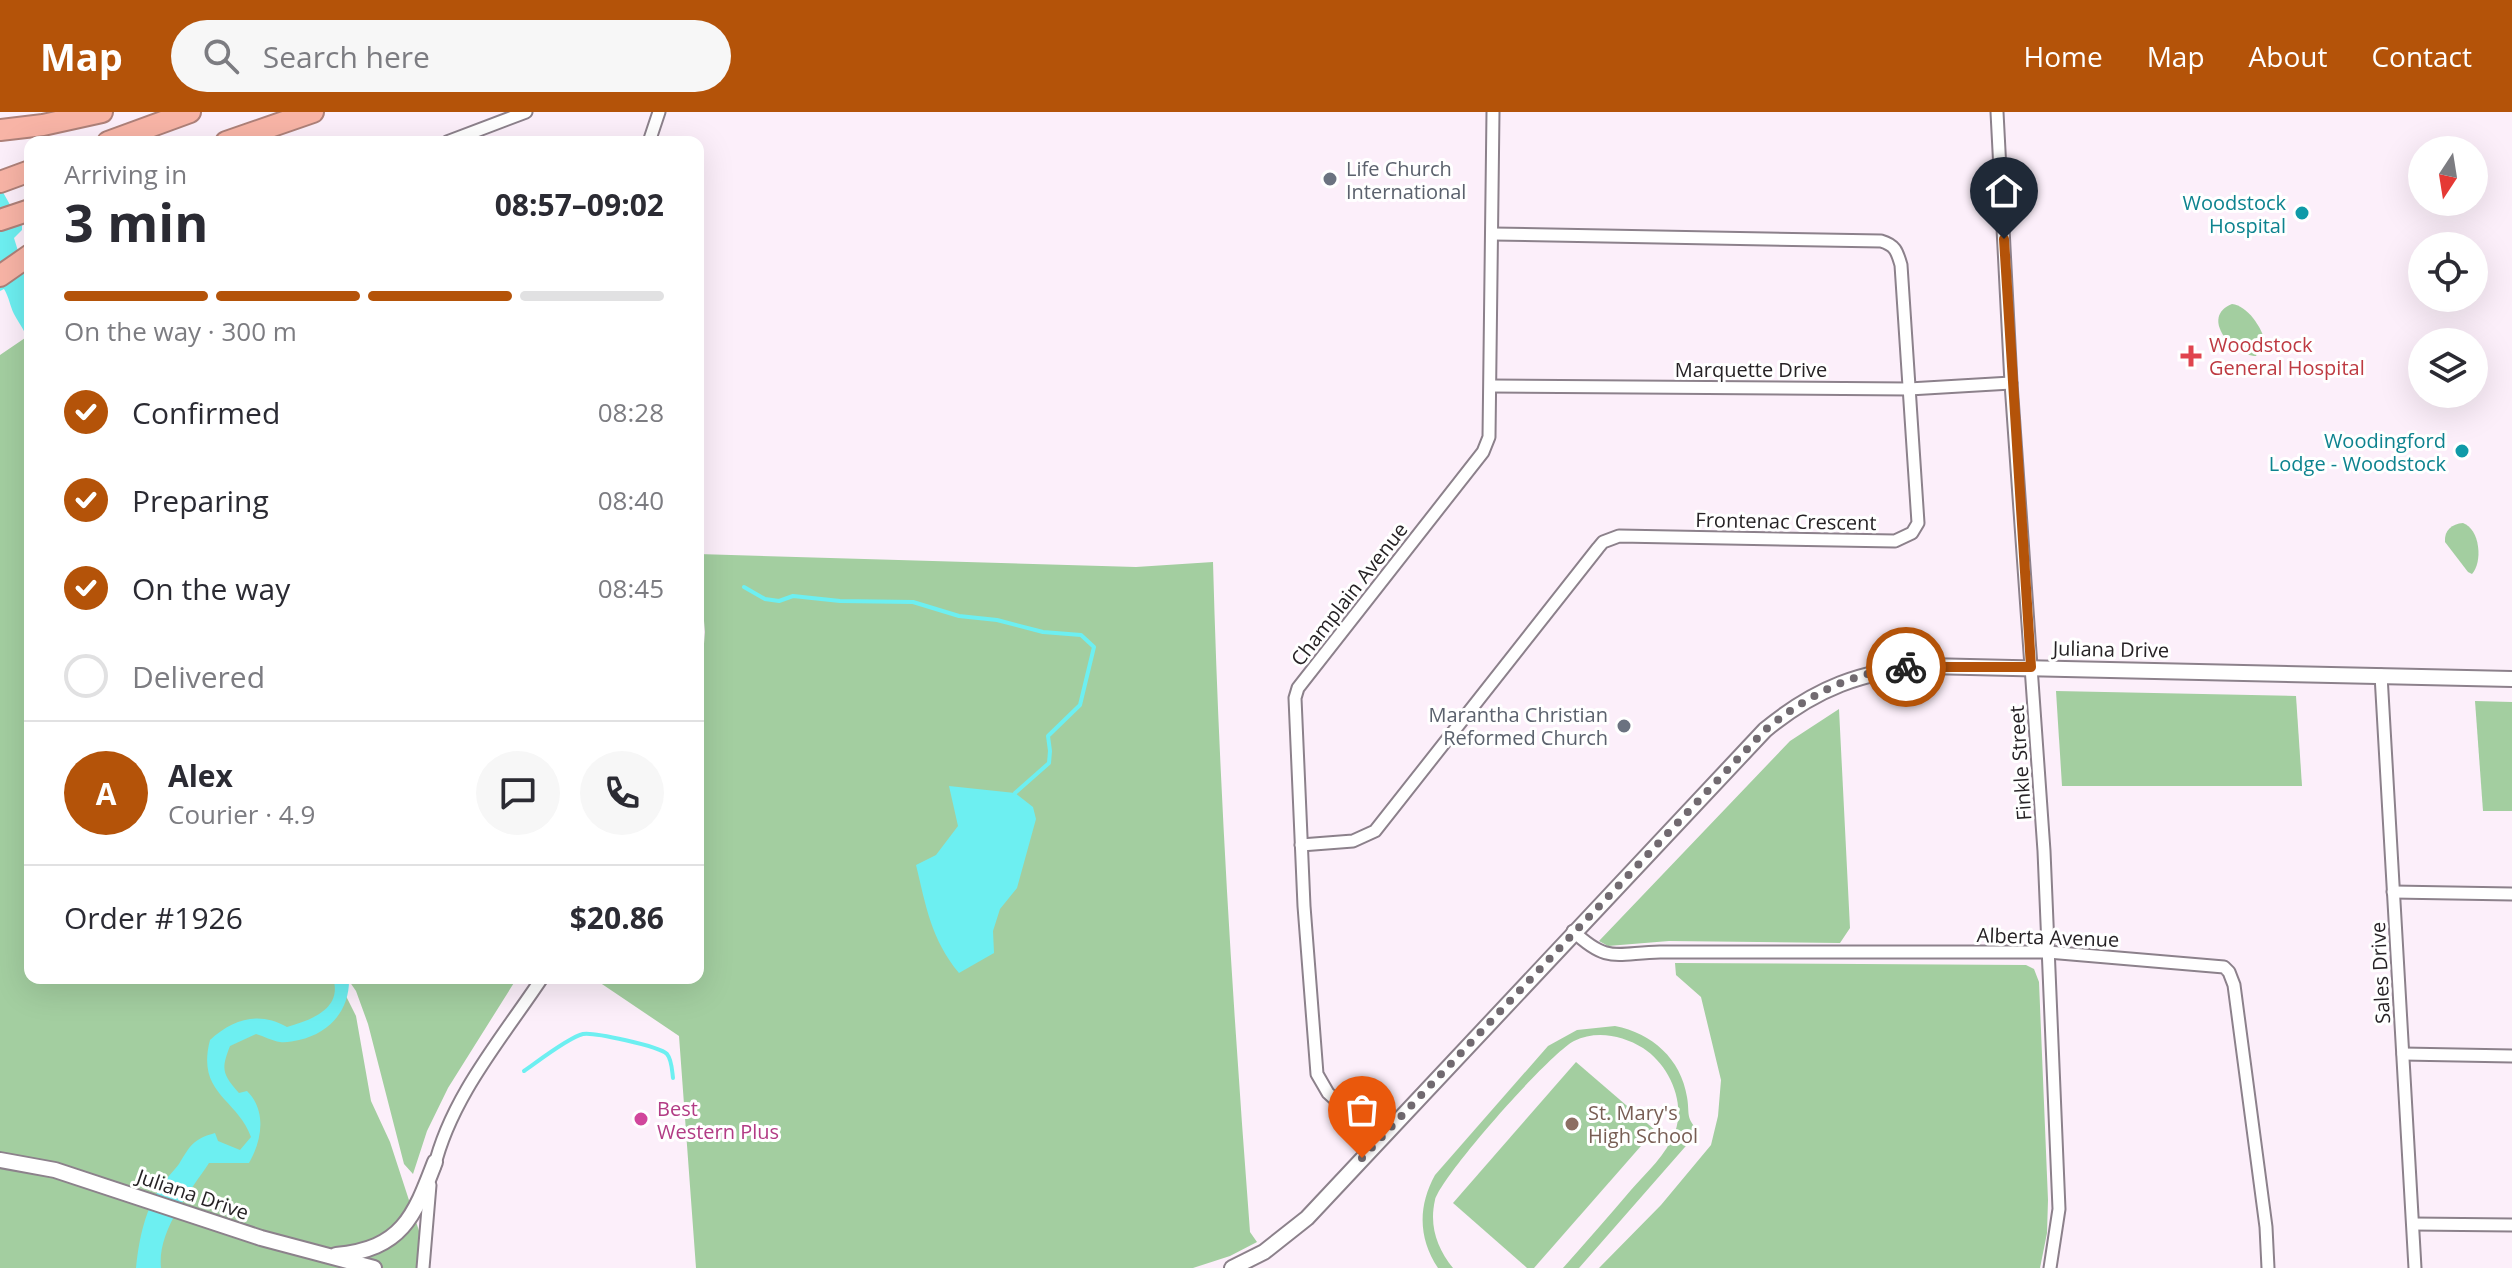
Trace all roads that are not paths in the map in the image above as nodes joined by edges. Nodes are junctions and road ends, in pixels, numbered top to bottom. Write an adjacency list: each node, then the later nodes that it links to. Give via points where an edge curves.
1 (102, 112): 8 (highway)
2 (190, 112): 9 (highway)
3 (315, 112): 10 (highway); 11 (highway)
4 (526, 112): 12 (street)
5 (659, 112): 13 (street)
6 (1493, 112): 14 (street, Champlain Avenue)
7 (1997, 112): 17 (street, Finkle Street)
8 (0, 130)
9 (124, 136)
10 (244, 136)
11 (268, 136)
12 (463, 136)
13 (651, 136)
14 (1493, 234): 18 (street, Champlain Avenue); 19 (street, Frontenac Crescent, via 1887,243 1897,250 1901,265)
15 (24, 259): 16 (highway)
16 (0, 276)
17 (2011, 383): 19 (street, Marquette Drive); 20 (street, Finkle Street)
18 (1491, 386): 19 (street, Marquette Drive); 23 (street, Champlain Avenue, via 1489,437 1483,452 1298,688)
19 (1909, 389): 23 (street, Frontenac Crescent, via 1919,515 1912,533 1895,541 1610,538 1375,831 1353,841)
20 (2031, 667): 21 (street, Juliana Drive); 26 (street, Juliana Drive, via 1896,668 1866,673 1814,695 1765,730); 27 (street, Finkle Street)
21 (2381, 675): 22 (street, Juliana Drive); 24 (street, Sales Drive)
22 (2512, 679)
23 (1301, 845): 31 (street, Champlain Avenue, via 1317,1074 1328,1093)
24 (2393, 892): 25 (street); 29 (street, Sales Drive)
25 (2512, 894)
26 (1573, 931): 27 (street, Alberta Avenue, via 1590,947 1611,955); 31 (street, Juliana Drive)
27 (2048, 952): 40 (street, Finkle Street, via 2059,1209); 41 (street, Alberta Avenue, via 2218,966 2229,972)
28 (538, 984): 33 (street, via 461,1099)
29 (2403, 1054): 30 (street); 34 (street, Sales Drive)
30 (2512, 1056)
31 (1379, 1139): 39 (street, Juliana Drive, via 1307,1218 1264,1252)
32 (0, 1160): 36 (street, Juliana Drive, via 55,1170)
33 (435, 1162): 36 (street, via 411,1220 390,1238 354,1253); 38 (street)
34 (2413, 1224): 35 (street); 42 (street, Sales Drive)
35 (2512, 1225)
36 (307, 1252): 37 (street, Juliana Drive)
37 (374, 1268)
38 (423, 1268)
39 (1232, 1268)
40 (2050, 1268)
41 (2268, 1268)
42 (2415, 1268)

